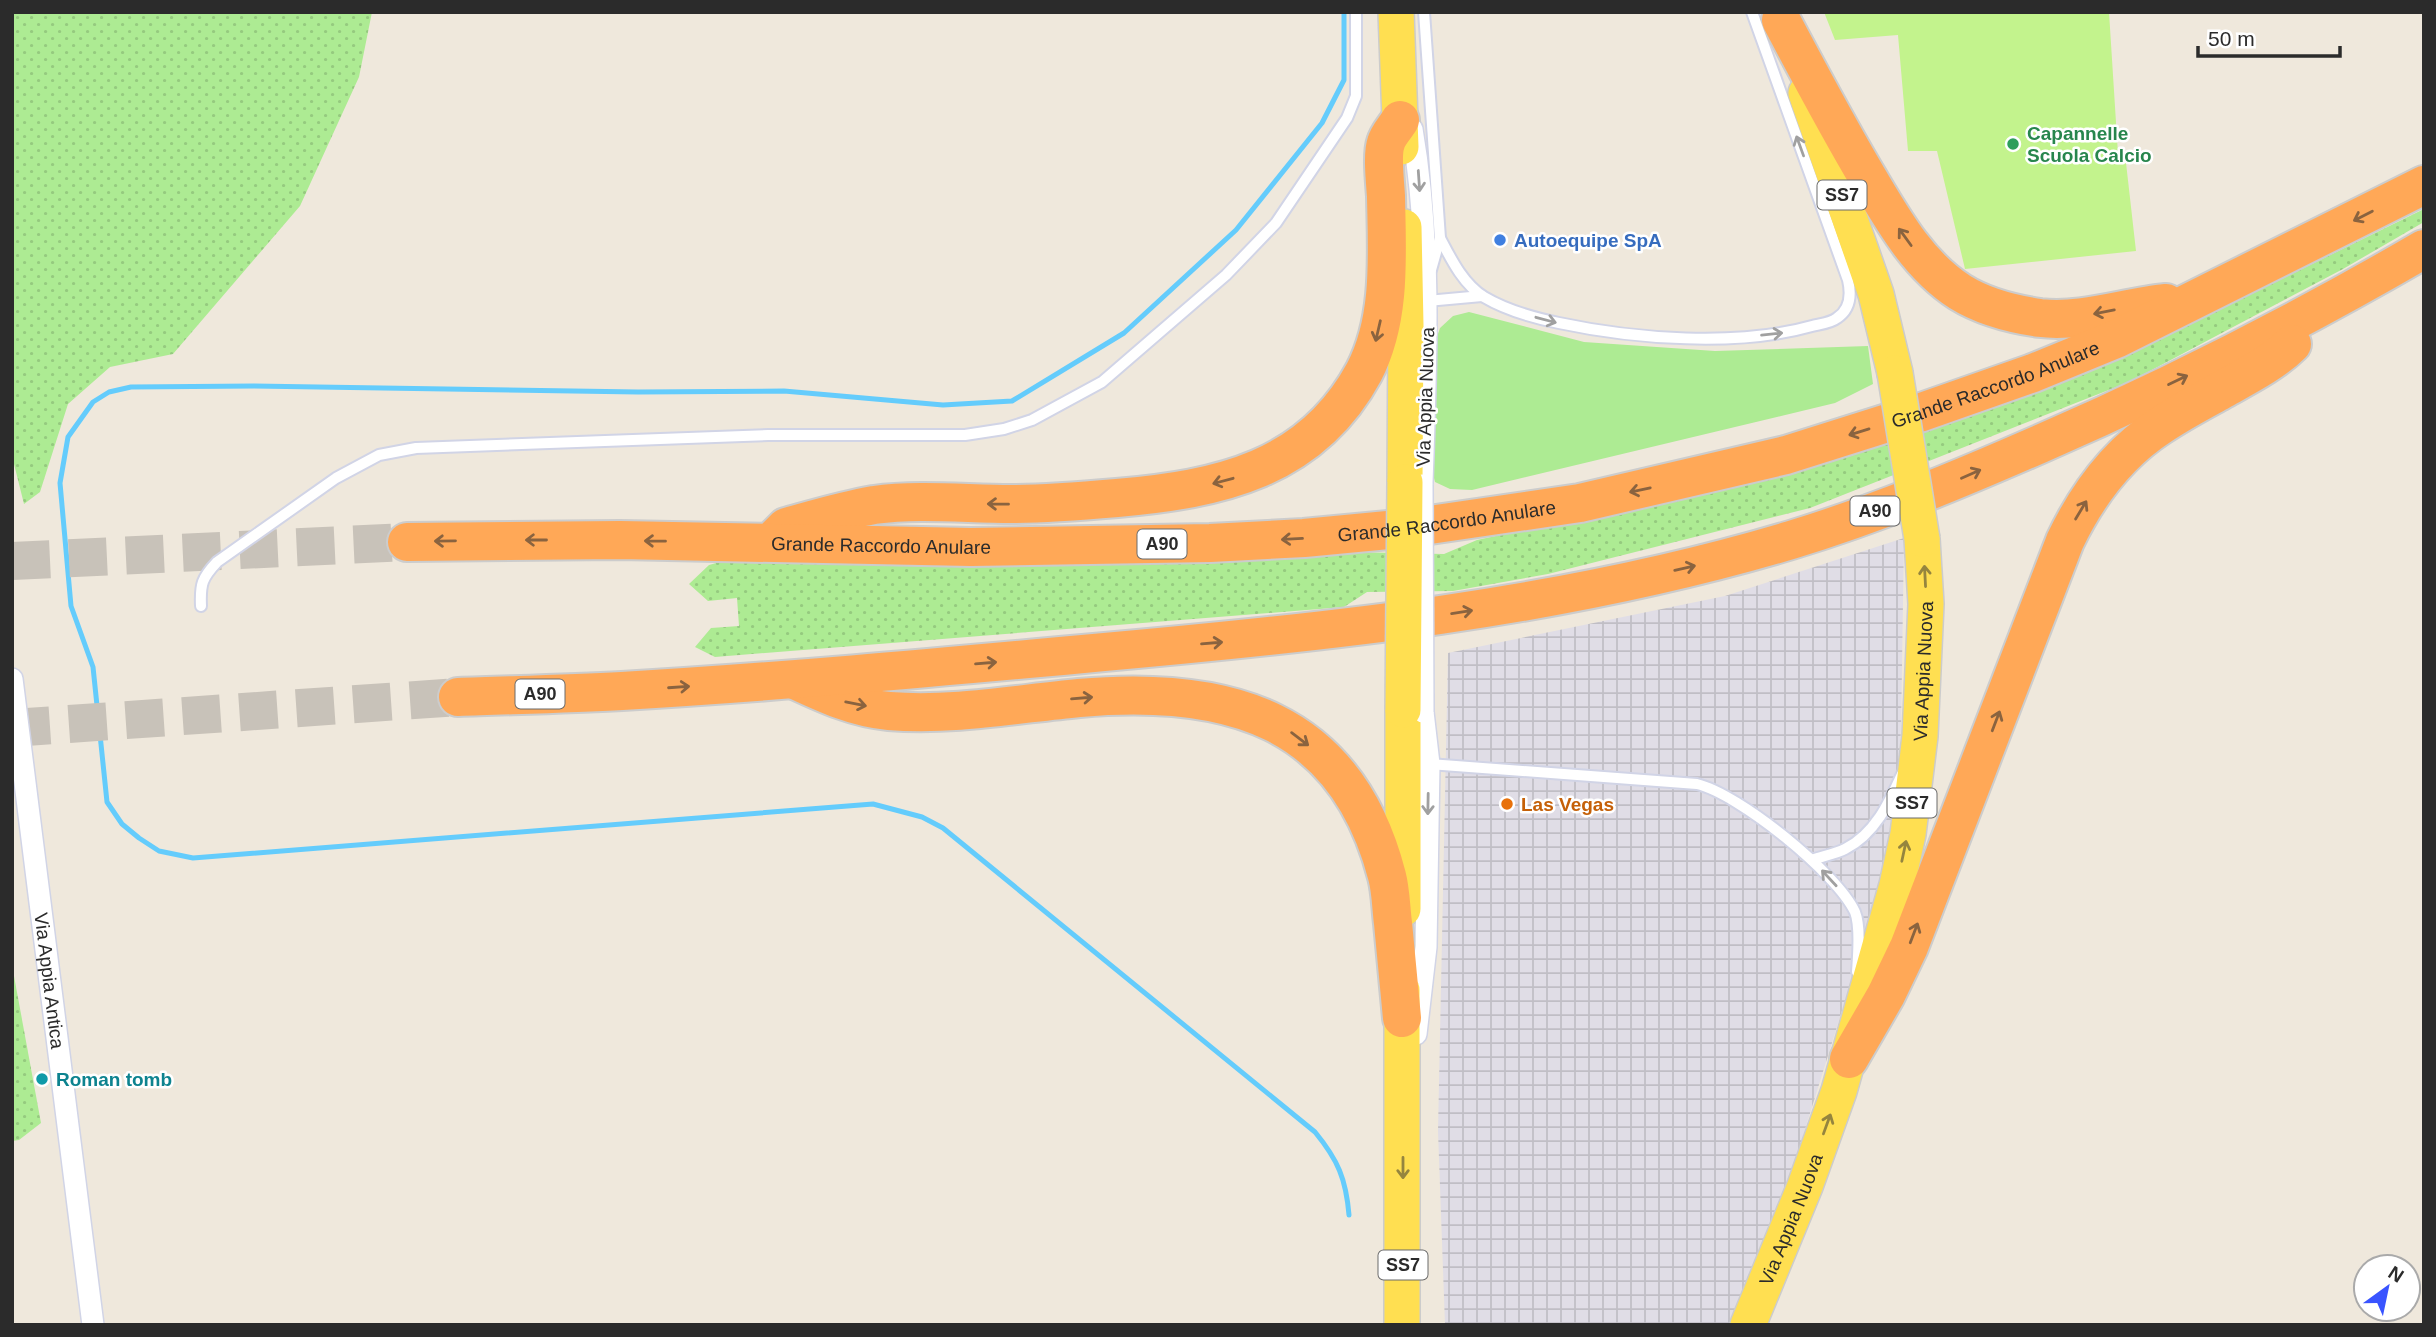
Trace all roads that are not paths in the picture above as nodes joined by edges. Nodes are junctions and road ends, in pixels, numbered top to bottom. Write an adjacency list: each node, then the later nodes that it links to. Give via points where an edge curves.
1 (1356, 12): 17 (lane, via 1356,96 1347,118 1276,223 1226,275 1102,382 1032,420 965,435 768,435 416,448 379,454 336,478 216,562 200,586)
2 (1424, 12): 7 (lane)
3 (1770, 15): 10 (lane, one-way to 3, via 1560,324 1657,336 1777,334 1830,321 1843,312 1850,297 1848,279); 11 (highway, one-way to 3, via 2052,319 2006,312 1962,293 1929,267 1898,228); 22 (main road, Via Appia Nuova / SS7, one-way to 3, bridge, via 1926,604 1922,539 1895,373 1873,285)
4 (1396, 27): 5 (main road, Via Appia Nuova / SS7); 9 (street, Via Appia Nuova, one-way to 9, via 1418,162)
5 (1400, 120): 14 (main road, Via Appia Nuova / SS7); 16 (highway, one-way to 16, via 1386,143 1384,299 1371,356 1332,417 1283,458 1217,483 1135,496 1054,503 874,505 786,527)
6 (2424, 185): 11 (highway, Grande Raccordo Anulare / A90, one-way to 11)
7 (1440, 238): 9 (lane); 10 (lane, via 1458,271)
8 (2424, 249): 13 (highway, A90)
9 (1426, 279): 12 (street, Via Appia Nuova)
10 (1482, 296): 12 (lane)
11 (2196, 300): 16 (highway, Grande Raccordo Anulare / A90, one-way to 16, via 2033,373 1859,433 1709,474 1527,512 1343,534 1210,543 971,547)
12 (1427, 301): 14 (street, Via Appia Nuova)
13 (2323, 304): 19 (highway, A90, one-way to 13, via 1236,641 1394,622 1511,605 1717,561 1949,484 2113,412); 28 (highway, one-way to 13, via 1909,947 2065,541 2089,497 2103,477 2159,426 2290,346)
14 (1413, 483): 21 (main road, Via Appia Nuova / SS7, bridge)
15 (407, 542): 16 (highway, Grande Raccordo Anulare / A90, one-way to 15)
16 (768, 543)
17 (201, 606)
18 (12, 679): 31 (street, Via Appia Antica)
19 (793, 679): 20 (highway, A90, one-way to 19); 27 (highway, one-way to 27, via 842,702 886,710 950,712 1079,698 1149,697 1214,702 1277,723 1332,768 1371,828 1388,880)
20 (458, 697)
21 (1413, 711): 23 (street, Via Appia Nuova); 27 (main road, Via Appia Nuova / SS7)
22 (1920, 736): 24 (lane, via 1887,809 1846,849); 28 (main road, Via Appia Nuova / SS7, one-way to 22, via 1897,885)
23 (1429, 764): 24 (lane, via 1710,787 1739,803); 29 (street, Via Appia Nuova, one-way to 29, via 1425,965)
24 (1812, 860): 25 (lane, one-way to 24, via 1856,914)
25 (1856, 977)
26 (1855, 991): 28 (lane)
27 (1402, 1018): 29 (main road, Via Appia Nuova / SS7)
28 (1849, 1059): 34 (main road, Via Appia Nuova / SS7, one-way to 28)
29 (1404, 1132): 30 (main road, Via Appia Nuova / SS7, one-way to 30)
30 (1403, 1205): 32 (main road, Via Appia Nuova / SS7); 33 (main road)
31 (93, 1325)
32 (1402, 1325)
33 (1418, 1325)
34 (1748, 1325)

